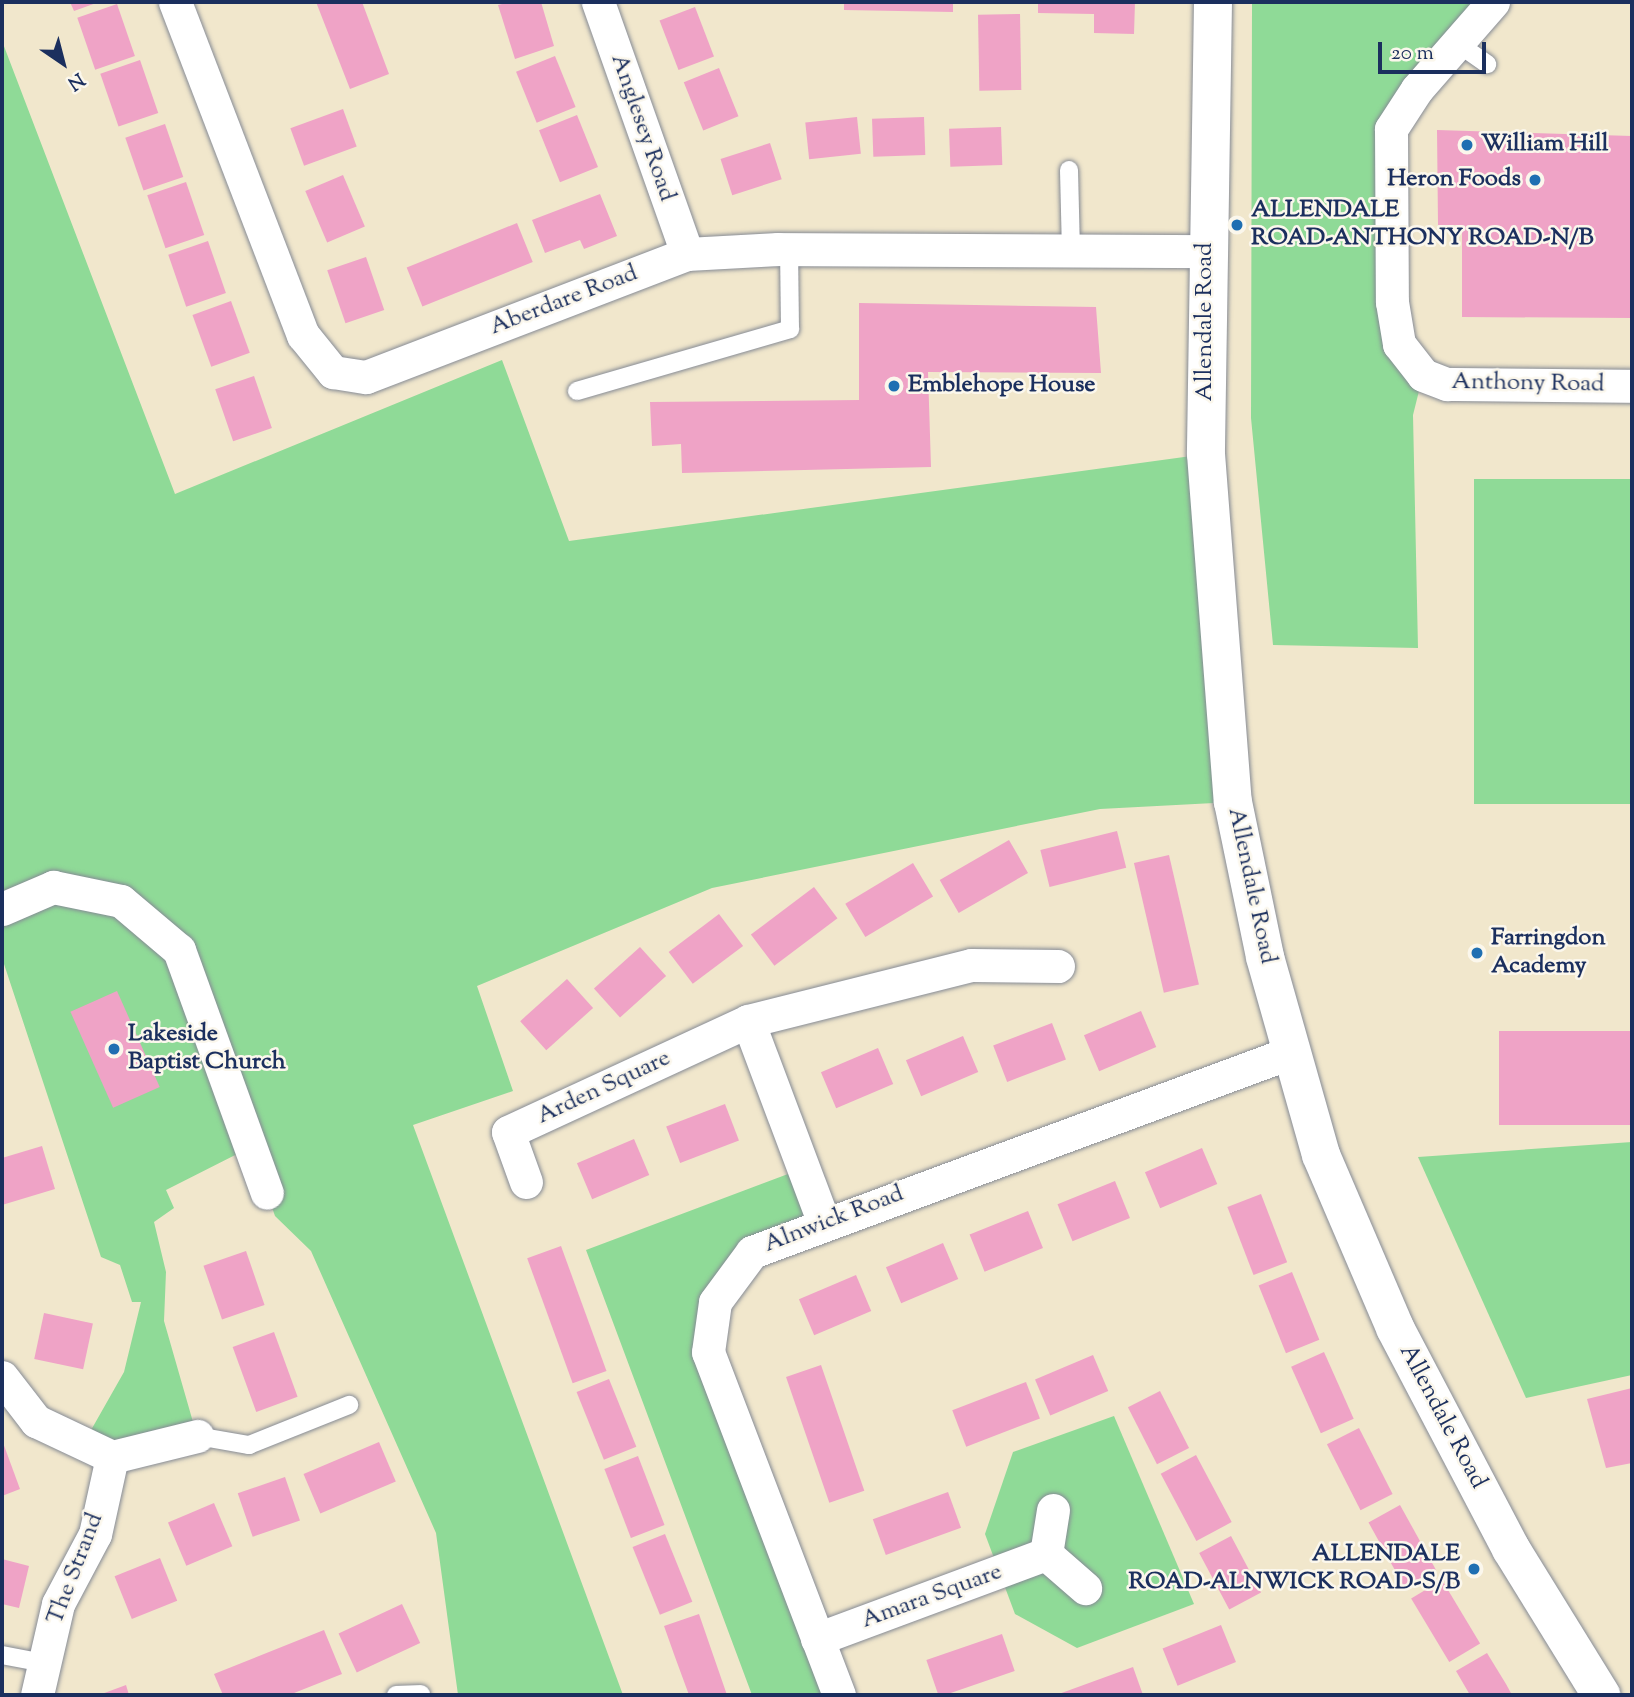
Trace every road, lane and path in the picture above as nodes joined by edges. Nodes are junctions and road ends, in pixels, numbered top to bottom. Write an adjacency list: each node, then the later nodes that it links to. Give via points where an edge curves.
1 (174, 2): 11 (street, Aberdare Road, via 303,335 332,372 366,377)
2 (598, 2): 11 (street, Anglesey Road)
3 (1213, 2): 10 (street, Allendale Road)
4 (1493, 2): 5 (street, Anthony Road)
5 (1457, 43): 6 (lane); 12 (street, Anthony Road, via 1391,129 1392,302 1399,344 1423,375 1447,384)
6 (1487, 64)
7 (1069, 170): 9 (lane)
8 (789, 249): 9 (street, Aberdare Road); 11 (street, Aberdare Road); 13 (lane, via 790,329)
9 (1070, 250): 10 (street, Aberdare Road)
10 (1206, 251): 17 (street, Allendale Road, via 1206,454 1221,696 1233,802)
11 (687, 254)
12 (1632, 386)
13 (577, 391)
14 (2, 909): 19 (street, via 54,887 121,901 179,950)
15 (1058, 966): 16 (street, Arden Square, via 971,965)
16 (748, 1021): 18 (street, Arden Square, via 508,1132); 20 (street)
17 (1289, 1052): 20 (street, Alnwick Road); 35 (street, Allendale Road, via 1321,1155 1395,1328 1511,1549)
18 (526, 1182)
19 (267, 1193)
20 (824, 1223): 28 (street, Alnwick Road, via 752,1251 715,1302 708,1352)
21 (3, 1384): 24 (street, via 36,1421)
22 (349, 1405): 23 (lane, via 248,1445)
23 (197, 1436): 24 (street)
24 (112, 1457): 30 (street, The Strand, via 95,1534 58,1604)
25 (1054, 1510): 26 (street)
26 (1046, 1554): 27 (street); 28 (street, Amara Square)
27 (1085, 1588)
28 (817, 1639): 34 (street, Alnwick Road)
29 (2, 1655): 30 (lane)
30 (44, 1663): 32 (street, The Strand)
31 (421, 1694): 33 (lane)
32 (37, 1695)
33 (396, 1695)
34 (839, 1695)
35 (1601, 1695)

